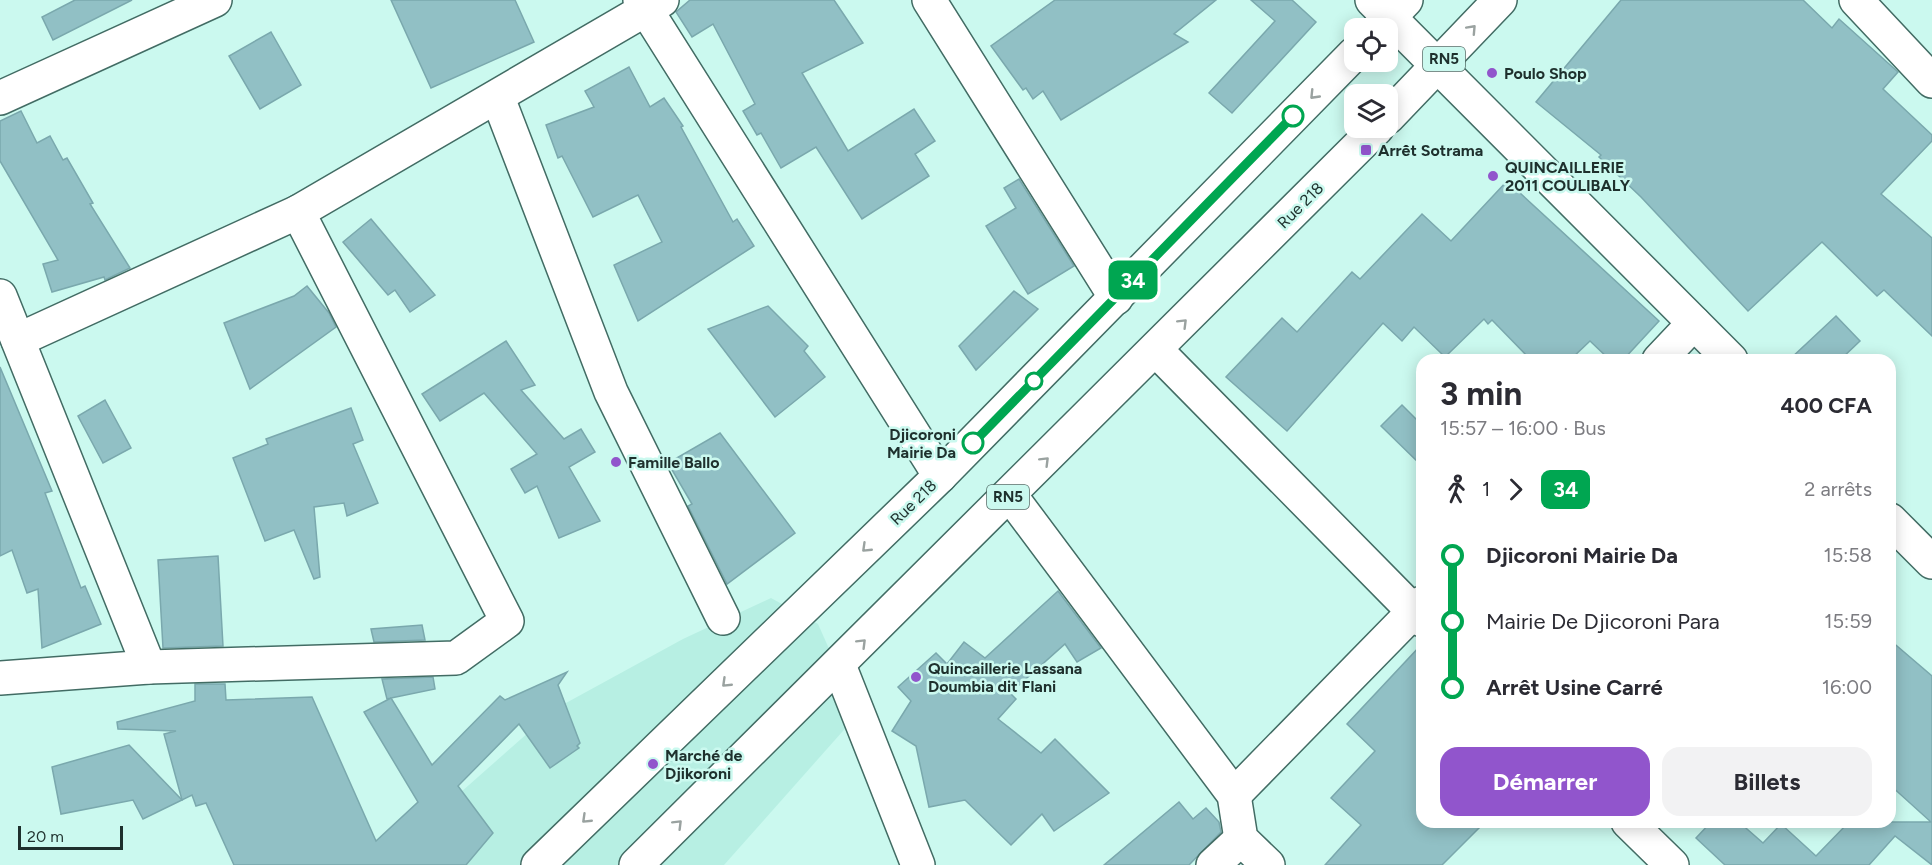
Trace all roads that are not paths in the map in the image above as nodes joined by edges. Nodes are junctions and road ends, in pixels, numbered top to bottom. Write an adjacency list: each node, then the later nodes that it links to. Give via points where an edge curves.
1 (215, 0): 10 (main road)
2 (929, 0): 16 (main road)
3 (1500, 0): 8 (main road, RN5, one-way to 3)
4 (1856, 0): 9 (main road)
5 (649, 3): 11 (main road); 22 (main road)
6 (1387, 12): 8 (main road)
7 (1344, 64): 16 (main road, Rue 218, one-way to 16)
8 (1438, 66): 12 (main road, RN5); 17 (main road)
9 (1932, 81)
10 (0, 98)
11 (498, 98): 14 (main road); 28 (main road, via 611,392)
12 (1398, 107)
13 (1367, 138): 19 (main road, Rue 218 / RN5, one-way to 13)
14 (298, 212): 18 (main road); 30 (main road, via 507,621 456,658)
15 (0, 296): 18 (main road)
16 (1116, 298): 22 (main road, Rue 218)
17 (1694, 323): 20 (main road); 21 (main road)
18 (18, 340): 30 (main road)
19 (1156, 350): 23 (main road, Rue 218 / RN5, one-way to 19); 26 (main road)
20 (1665, 354)
21 (1725, 354)
22 (940, 476): 35 (main road, Rue 218, one-way to 35)
23 (1010, 495): 29 (main road, Rue 218 / RN5, one-way to 23); 32 (main road)
24 (1896, 538): 25 (main road)
25 (1932, 562)
26 (1416, 609)
27 (1416, 615): 32 (main road)
28 (723, 618)
29 (839, 665): 36 (main road, Rue 218 / RN5, one-way to 29); 37 (main road)
30 (149, 667): 31 (main road)
31 (0, 678)
32 (1234, 795): 34 (main road)
33 (1636, 828): 40 (main road)
34 (1242, 839): 38 (main road); 39 (main road)
35 (538, 865)
36 (636, 865)
37 (918, 865)
38 (1213, 865)
39 (1268, 865)
40 (1672, 865)

